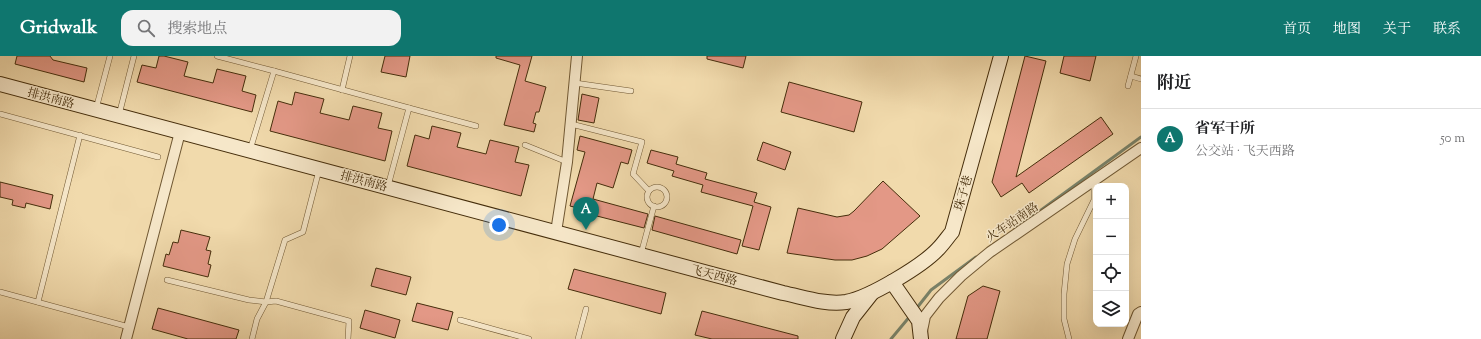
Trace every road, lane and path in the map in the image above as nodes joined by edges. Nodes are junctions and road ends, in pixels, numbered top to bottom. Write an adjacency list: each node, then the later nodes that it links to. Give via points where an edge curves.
1 (110, 56): 17 (lane)
2 (134, 56): 19 (lane)
3 (217, 56): 8 (lane)
4 (350, 56): 14 (lane)
5 (577, 56): 11 (street)
6 (1001, 56): 37 (street, 珠子巷, via 952,232 938,250)
7 (1136, 56): 9 (lane)
8 (274, 71): 14 (lane); 26 (lane)
9 (1131, 76): 10 (lane); 13 (lane)
10 (1141, 79)
11 (575, 83): 15 (lane); 20 (street)
12 (0, 84): 17 (street, 排洪南路)
13 (1128, 86)
14 (342, 90): 16 (lane)
15 (631, 91)
16 (409, 108): 21 (lane); 31 (lane)
17 (96, 110): 19 (street, 排洪南路)
18 (0, 114): 23 (lane)
19 (119, 116): 22 (street, 排洪南路)
20 (571, 124): 28 (street); 32 (lane, via 642,142 633,174)
21 (476, 126)
22 (180, 132): 26 (street, 排洪南路); 45 (street)
23 (80, 136): 27 (lane); 40 (lane)
24 (525, 145): 28 (lane)
25 (1141, 148): 30 (street, 火车站南路)
26 (250, 151): 29 (street, 排洪南路)
27 (158, 157)
28 (567, 162): 34 (street)
29 (320, 169): 31 (street, 排洪南路); 41 (lane, via 303,232 285,240)
30 (1094, 181): 46 (street, 火车站南路, via 990,252 961,276 925,316); 53 (lane, via 1094,200 1074,239 1067,264 1064,318)
31 (387, 188): 34 (street, 排洪南路)
32 (649, 191): 33 (lane, via 648,202); 33 (lane, via 656,187 665,192 664,203 661,206)
33 (654, 206): 35 (lane)
34 (556, 232): 35 (street, 飞天西路)
35 (641, 255): 39 (street, 飞天西路, via 829,303 847,302)
36 (167, 280): 41 (lane)
37 (892, 282): 39 (street, 珠子巷); 46 (street, via 919,320)
38 (0, 292): 40 (lane)
39 (872, 293): 52 (street, via 853,317)
40 (38, 302): 45 (lane)
41 (266, 302): 48 (lane, via 257,319); 49 (lane, via 276,301 349,321)
42 (586, 309): 51 (lane)
43 (1141, 312): 54 (street)
44 (460, 320): 50 (lane)
45 (129, 328): 47 (street)
46 (921, 338)
47 (126, 339)
48 (252, 339)
49 (348, 339)
50 (529, 339)
51 (578, 339)
52 (843, 339)
53 (1069, 339)
54 (1128, 339)

